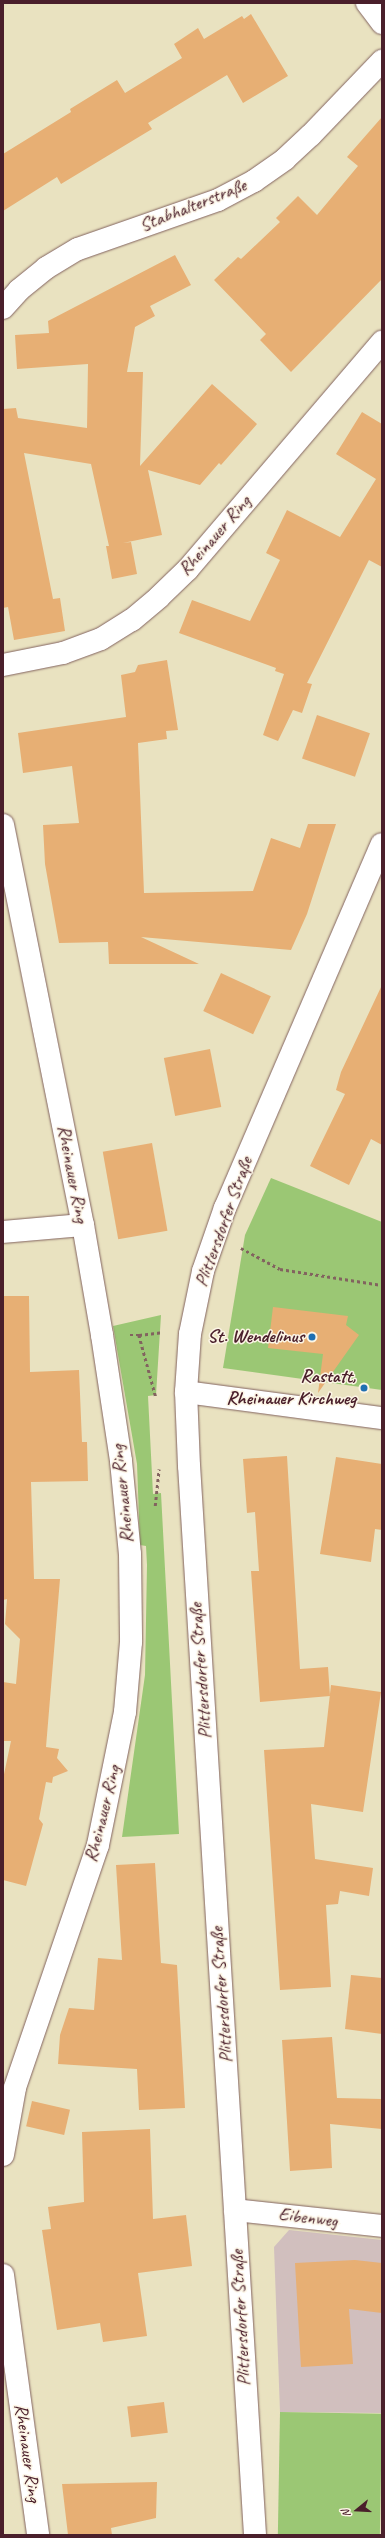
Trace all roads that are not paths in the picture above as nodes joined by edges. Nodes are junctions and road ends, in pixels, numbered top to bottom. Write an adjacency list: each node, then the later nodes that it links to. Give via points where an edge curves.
1 (367, 3): 2 (street)
2 (382, 23)
3 (382, 61): 4 (street, Stabhalterstraße, via 311,136 254,181 218,200 78,249 46,268 19,290)
4 (3, 308)
5 (382, 342): 6 (street, Rheinauer Ring, via 188,569 159,597 132,620 101,640 63,653)
6 (3, 665)
7 (3, 826): 9 (street, Rheinauer Ring)
8 (382, 844): 12 (street, Plittersdorfer Straße, via 216,1234 203,1271 192,1318)
9 (5, 857): 10 (street, Rheinauer Ring)
10 (83, 1225): 11 (street); 14 (street, Rheinauer Ring, via 121,1461 130,1554 131,1642 125,1712 98,1845 15,2088)
11 (3, 1232)
12 (186, 1392): 13 (street); 15 (street, Plittersdorfer Straße)
13 (382, 1418)
14 (3, 2155)
15 (235, 2210): 16 (street, Eibenweg); 19 (street, Plittersdorfer Straße)
16 (382, 2226)
17 (3, 2276): 18 (street, Rheinauer Ring)
18 (38, 2535)
19 (254, 2535)

